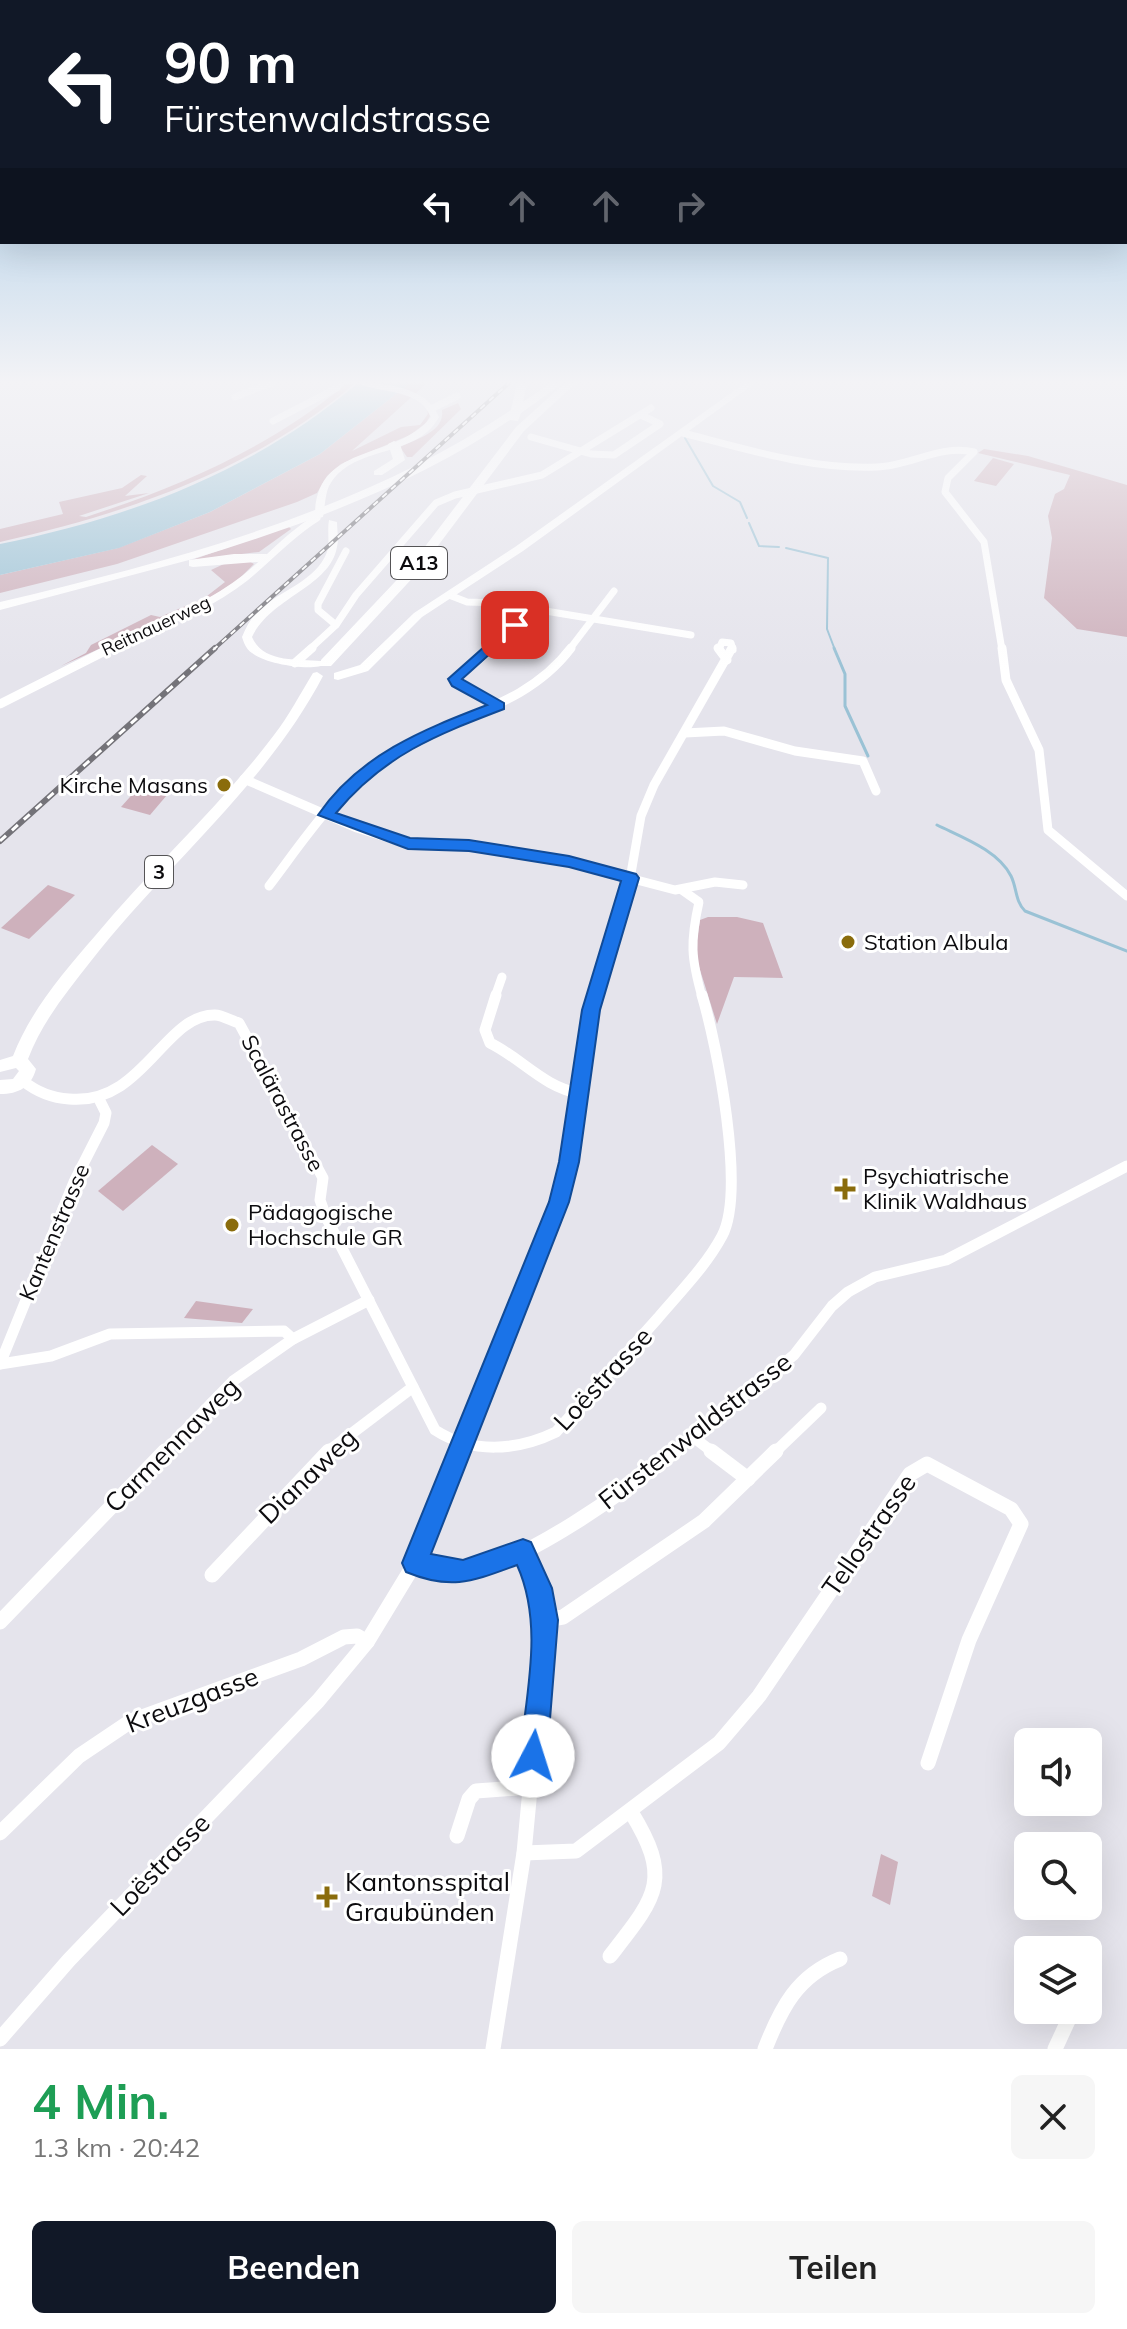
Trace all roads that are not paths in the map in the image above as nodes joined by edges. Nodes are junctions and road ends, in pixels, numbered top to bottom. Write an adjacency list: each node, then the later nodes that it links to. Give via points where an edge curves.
1 (333, 479): 12 (street, via 325,487)
2 (366, 479): 11 (highway)
3 (371, 479): 11 (highway)
4 (387, 479): 18 (highway, via 175,560)
5 (481, 479): 10 (highway, A13)
6 (482, 479): 10 (highway, A13)
7 (530, 479): 22 (street, via 436,503)
8 (617, 479): 16 (main road, 3)
9 (948, 479): 40 (street, via 945,492 984,542 989,557 1006,680 1039,750 1047,825)
10 (476, 487): 23 (highway, A13)
11 (281, 517): 17 (highway, via 178,553)
12 (323, 519): 14 (street, Reitnauerweg, via 299,528); 28 (street, via 333,545 327,562 247,633 249,645 259,654)
13 (346, 551): 22 (street, via 318,604)
14 (266, 558): 18 (highway, via 198,562); 30 (street, Reitnauerweg, via 207,603)
15 (614, 591): 21 (street)
16 (449, 595): 20 (street, via 467,602); 29 (main road, 3, via 411,620 356,673)
17 (0, 600)
18 (19, 602): 19 (highway)
19 (0, 606)
20 (525, 607): 21 (street); 31 (street, via 508,635 455,679)
21 (592, 617): 24 (street); 31 (street, via 552,671)
22 (336, 625): 25 (street)
23 (363, 627): 26 (highway, A13); 29 (highway, A13)
24 (691, 635)
25 (322, 640): 26 (street); 28 (street)
26 (341, 648): 29 (highway, A13)
27 (727, 660): 32 (street)
28 (295, 663): 29 (street)
29 (328, 670): 33 (main road, 3)
30 (0, 704)
31 (499, 706): 35 (street, via 427,733 384,757)
32 (685, 733): 34 (street, via 724,731 795,751 863,761); 36 (street, via 641,816)
33 (244, 779): 35 (street); 42 (main road, 3, via 105,932 37,1021)
34 (876, 791)
35 (326, 815): 36 (street, via 408,844 469,846); 38 (street)
36 (631, 878): 39 (street); 46 (street, via 591,1010)
37 (743, 885): 39 (street, via 715,882)
38 (269, 886)
39 (682, 890): 55 (street, Loëstrasse, via 699,902 691,960 714,1035 732,1179 732,1206 723,1235 693,1278 556,1432 516,1449)
40 (1127, 896)
41 (502, 977): 46 (street, via 485,1030 490,1043 559,1090)
42 (19, 1061): 43 (main road); 44 (main road, via 28,1069)
43 (0, 1066)
44 (23, 1081): 45 (main road); 47 (street, via 69,1102)
45 (0, 1087)
46 (579, 1093): 55 (street, via 559,1202)
47 (100, 1101): 49 (street, Scalärastrasse, via 123,1087 195,1020 218,1016 239,1023 323,1178 320,1200 326,1217); 51 (street, Kantenstrasse, via 104,1123 74,1182)
48 (1127, 1166): 54 (street, Fürstenwaldstrasse, via 946,1260 875,1277 848,1292 794,1355)
49 (369, 1300): 50 (street, Carmennaweg); 52 (street, Scalärastrasse)
50 (293, 1339): 51 (street, via 284,1331 121,1333 39,1359); 61 (street, Carmennaweg, via 197,1414)
51 (0, 1364)
52 (413, 1387): 55 (street, Scalärastrasse, via 435,1430); 59 (street, Dianaweg, via 331,1448)
53 (821, 1408): 56 (street)
54 (693, 1437): 56 (street); 57 (street, Fürstenwaldstrasse, via 629,1488)
55 (460, 1445): 58 (street, Loëstrasse)
56 (748, 1479): 60 (street, via 663,1552 563,1617)
57 (523, 1551): 58 (street, Fürstenwaldstrasse, via 463,1572); 60 (street, via 540,1588)
58 (415, 1563): 62 (street, Loëstrasse)
59 (212, 1575)
60 (546, 1620): 64 (street)
61 (0, 1622)
62 (367, 1642): 66 (street, Kreuzgasse, via 344,1637 301,1659 131,1721 79,1756); 72 (street, Loëstrasse, via 318,1701)
63 (928, 1763): 65 (street, Tellostrasse, via 969,1640 1021,1524 1011,1509 927,1464 910,1474 738,1724)
64 (531, 1787): 67 (street, via 476,1791); 68 (street)
65 (631, 1812): 68 (street, Tellostrasse, via 576,1851); 69 (street, via 657,1869 648,1897)
66 (0, 1833)
67 (457, 1836)
68 (524, 1853): 73 (street)
69 (610, 1956)
70 (840, 1959): 74 (street, via 799,1981)
71 (1067, 2024): 75 (street)
72 (0, 2039)
73 (493, 2049)
74 (765, 2049)
75 (1055, 2049)

